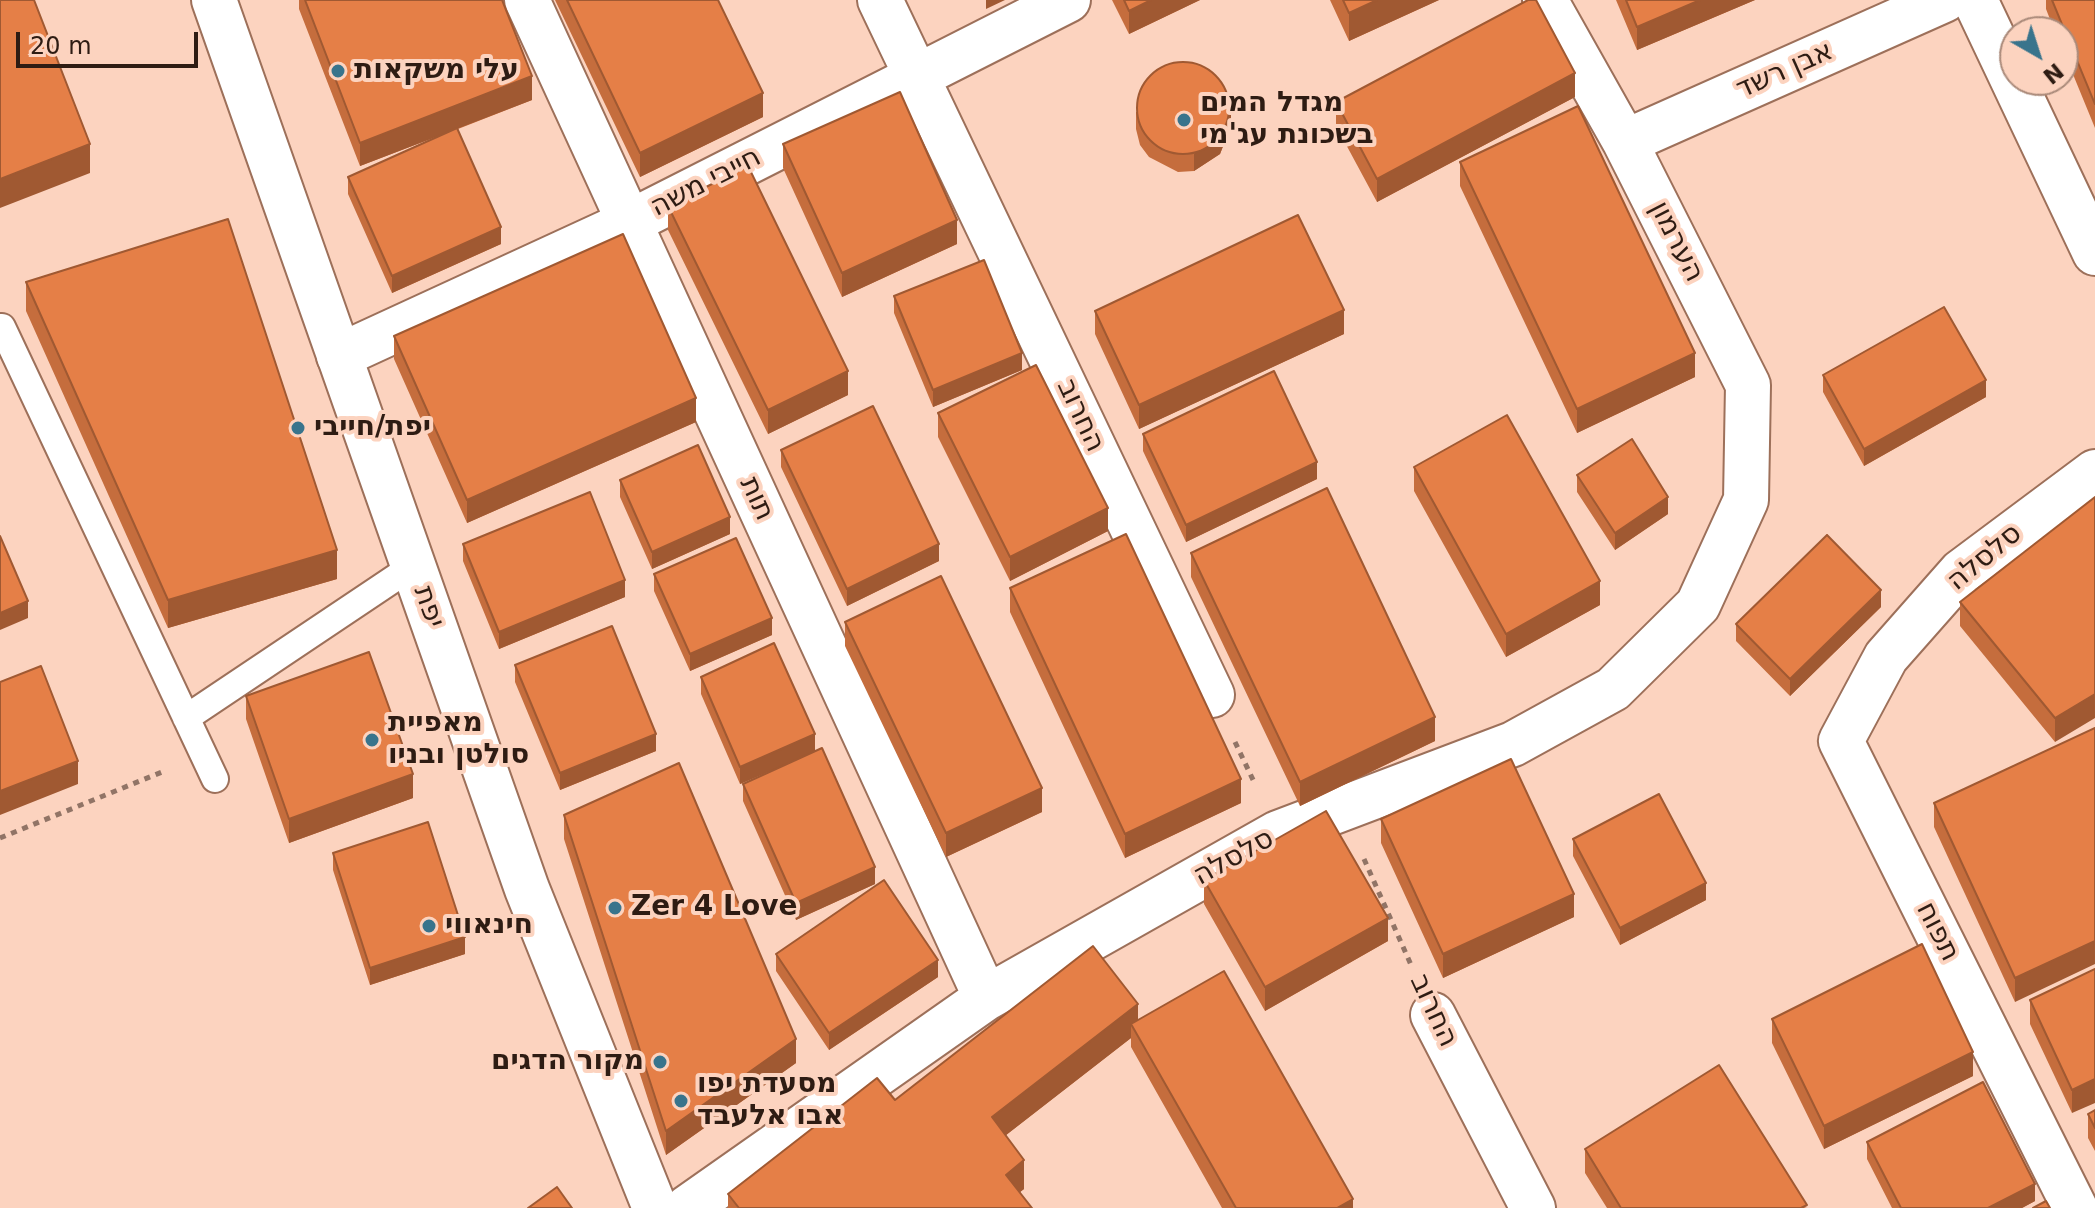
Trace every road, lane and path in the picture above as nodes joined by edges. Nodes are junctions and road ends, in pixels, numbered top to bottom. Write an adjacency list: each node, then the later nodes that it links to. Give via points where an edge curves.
1 (527, 0): 10 (street, תות)
2 (880, 0): 8 (street, החרוב)
3 (1068, 0): 8 (street, חייבי משה)
4 (1545, 0): 9 (street, הערמון)
5 (1944, 0): 9 (street, אבן רשד)
6 (1975, 0): 11 (street)
7 (224, 3): 13 (street, יפת)
8 (918, 76): 10 (street, חייבי משה); 18 (street, החרוב)
9 (1625, 142): 15 (street, הערמון, via 1748,385)
10 (628, 223): 13 (street, חייבי משה); 25 (street, תות)
11 (2095, 253)
12 (2, 327): 19 (lane)
13 (339, 356): 16 (street, יפת)
14 (2095, 472): 17 (street, סלסלה, via 1961,572)
15 (1746, 500): 22 (street, סלסלה, via 1698,605 1613,689 1513,744)
16 (413, 566): 19 (lane); 27 (street, יפת, via 527,889)
17 (1886, 657): 30 (street, תפוח, via 1841,741)
18 (1212, 695): 23 (path)
19 (186, 718): 20 (lane)
20 (204, 754): 21 (lane); 24 (path)
21 (215, 779)
22 (1342, 809): 23 (street, סלסלה); 26 (path, החרוב)
23 (1278, 833): 25 (street, סלסלה)
24 (0, 838)
25 (986, 998): 28 (street, סלסלה)
26 (1433, 1015): 29 (street, החרוב)
27 (655, 1208)
28 (687, 1208)
29 (1533, 1208)
30 (2075, 1208)

